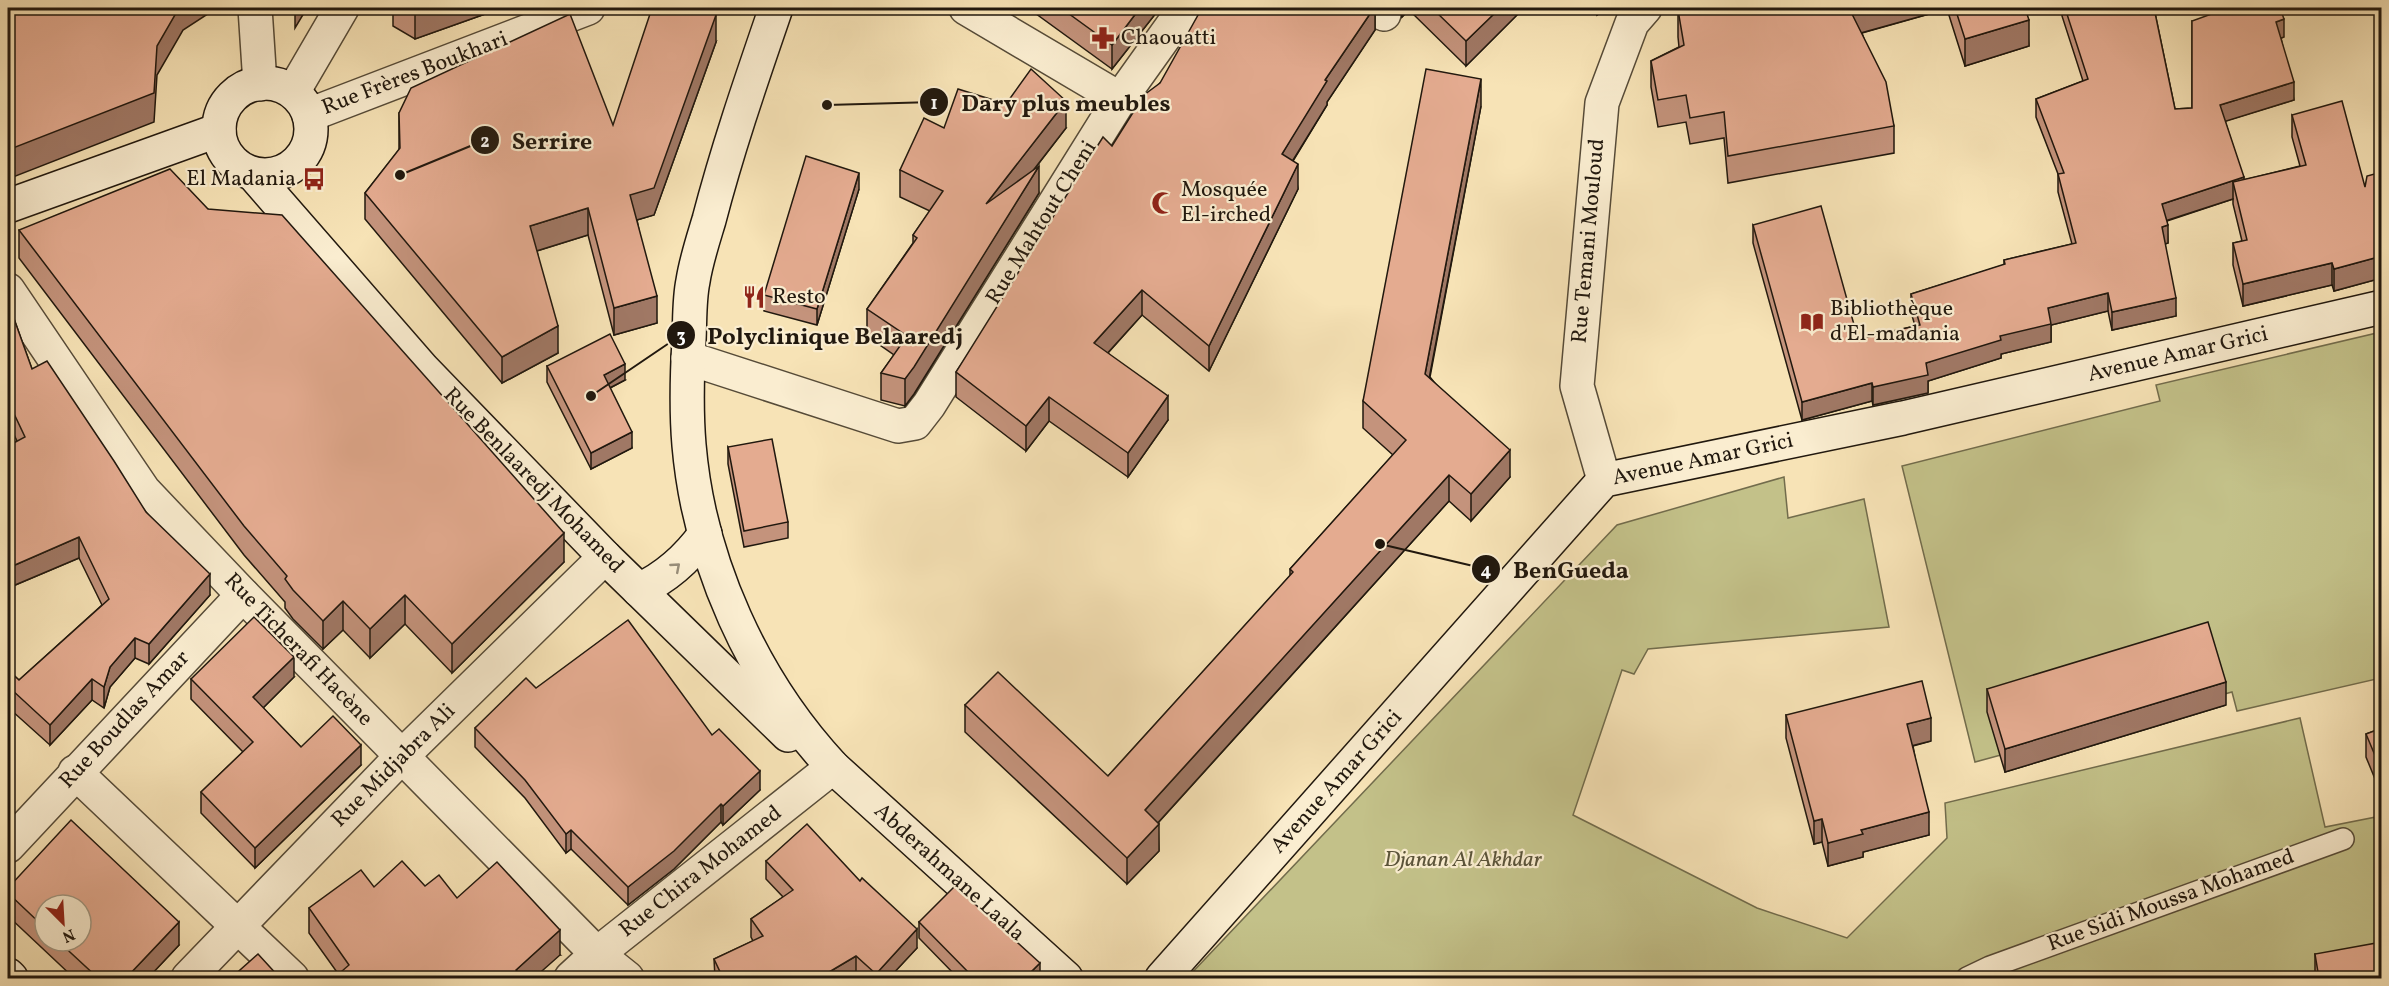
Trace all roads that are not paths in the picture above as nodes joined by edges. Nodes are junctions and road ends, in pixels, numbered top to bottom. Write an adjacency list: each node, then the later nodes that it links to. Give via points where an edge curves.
1 (255, 8): 8 (street)
2 (342, 8): 10 (street)
3 (588, 8): 10 (street, Rue Frères Boukhari)
4 (776, 8): 16 (street, via 728,147 692,282)
5 (966, 8): 9 (street)
6 (1185, 8): 9 (street, Rue Mahtout Cheni)
7 (1645, 8): 17 (street, Rue Temani Mouloud, via 1632,23 1602,102 1581,339 1577,386)
8 (260, 84): 10 (street, via 283,86); 11 (street, via 235,94 220,117)
9 (1120, 99): 16 (street, Rue Mahtout Cheni, via 915,423 898,426)
10 (301, 104): 12 (street, via 311,129 303,156 281,172)
11 (219, 130): 12 (street, via 221,145 229,158); 13 (street)
12 (254, 174): 19 (street, Rue Benlaaredj Mohamed, via 423,369)
13 (8, 206)
14 (8, 290): 21 (street, Rue Ticherafi Hacène, via 144,491)
15 (2382, 307): 17 (street, Avenue Amar Grici, via 1903,418)
16 (688, 358): 18 (street, via 689,447)
17 (1604, 480): 36 (street, Avenue Amar Grici)
18 (705, 534): 20 (street, one-way to 18, via 677,568); 23 (street, via 746,642 775,692)
19 (605, 556): 20 (street, Rue Benlaaredj Mohamed); 22 (street, Rue Midjabra Ali)
20 (639, 590): 23 (street, Rue Benlaaredj Mohamed, via 798,746)
21 (243, 595): 22 (street, Rue Ticherafi Hacène); 24 (street, Rue Boudlas Amar)
22 (402, 756): 27 (street, Rue Midjabra Ali); 28 (street, Rue Ticherafi Hacène)
23 (833, 767): 28 (street, Rue Chira Mohamed); 35 (street, Abderahmane Laala)
24 (75, 772): 26 (street, Rue Boudlas Amar); 27 (street)
25 (2343, 839): 37 (lane, Rue Sidi Moussa Mohamed)
26 (8, 846)
27 (237, 926): 31 (street, Rue Midjabra Ali); 32 (street)
28 (597, 954): 33 (street, Rue Chira Mohamed); 34 (street, Rue Ticherafi Hacène)
29 (8, 975): 30 (street)
30 (11, 978)
31 (188, 978)
32 (292, 978)
33 (571, 978)
34 (627, 978)
35 (1066, 978)
36 (1162, 978)
37 (1967, 978)

